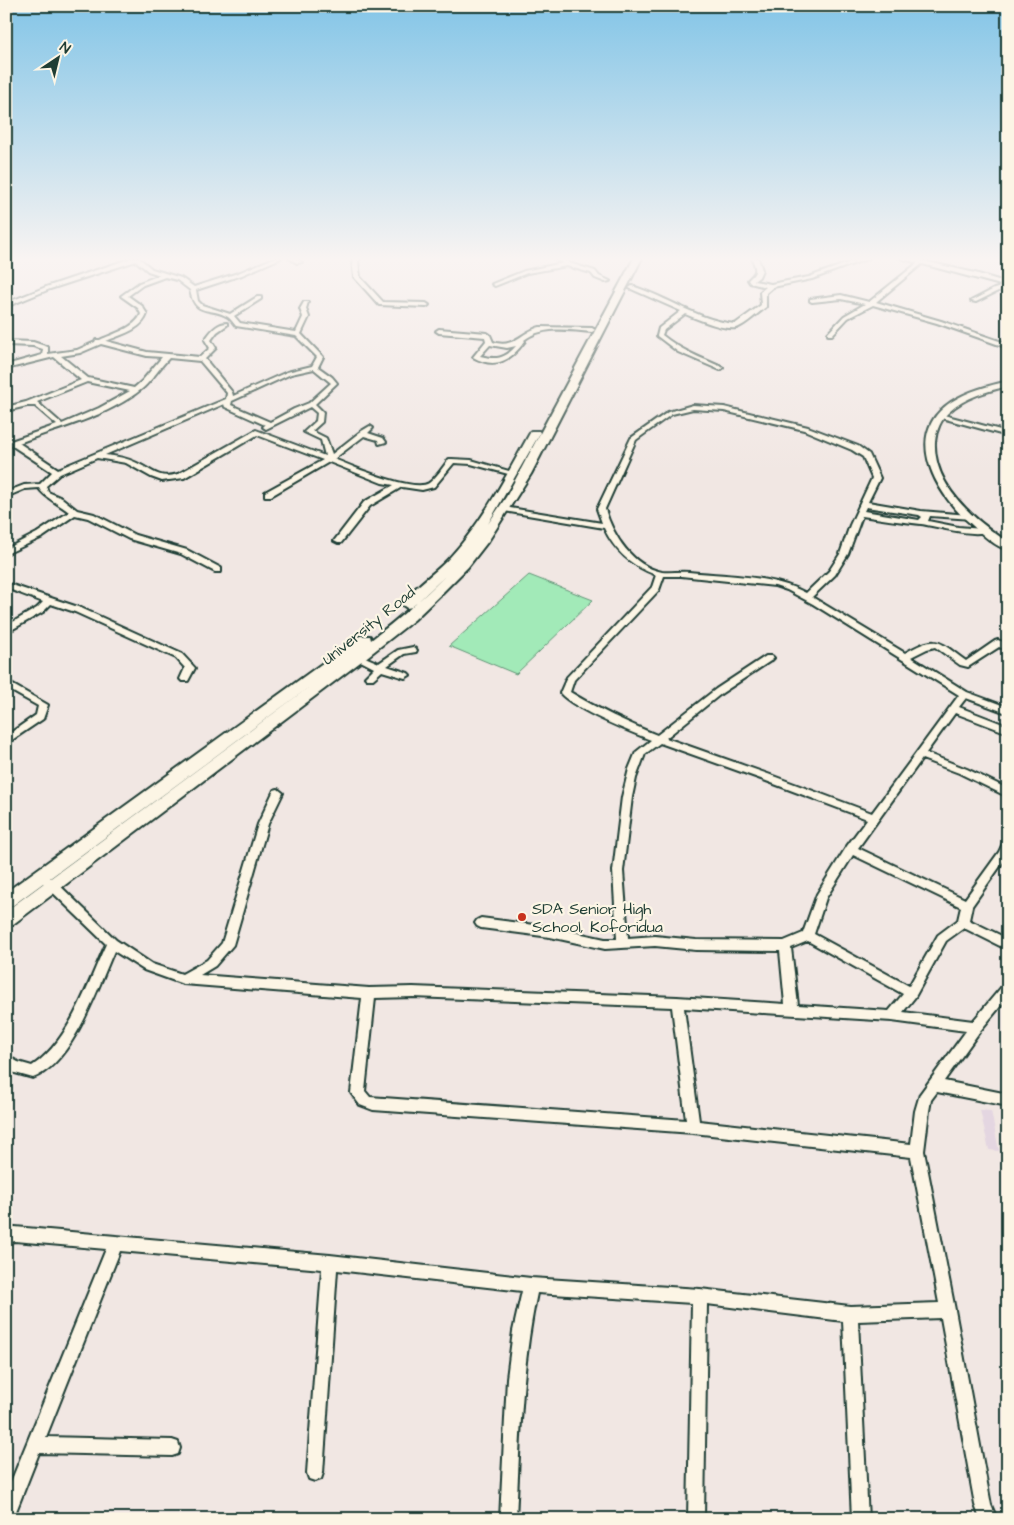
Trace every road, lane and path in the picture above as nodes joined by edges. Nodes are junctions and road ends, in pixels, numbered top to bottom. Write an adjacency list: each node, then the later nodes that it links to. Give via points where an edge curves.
1 (126, 329): 15 (street)
2 (216, 329): 23 (street, via 208,340 213,348)
3 (262, 329): 13 (street)
4 (300, 329): 13 (street)
5 (544, 329): 17 (street, via 532,332)
6 (576, 329): 11 (street)
7 (599, 329): 42 (highway, University Road)
8 (661, 329): 26 (street, via 659,335 677,350)
9 (835, 329): 14 (street)
10 (960, 329): 19 (street)
11 (592, 330): 42 (highway, University Road, via 577,351)
12 (439, 331): 16 (street, via 487,335)
13 (298, 334): 25 (street, via 320,357)
14 (830, 334)
15 (98, 341): 20 (street, via 78,352); 22 (street)
16 (490, 341): 17 (street, via 495,345 510,346); 17 (street, via 476,358 491,362 504,360 512,356)
17 (523, 341)
18 (6, 343): 21 (street, via 46,348)
19 (1008, 346)
20 (55, 354): 21 (street); 27 (street)
21 (45, 356): 24 (street)
22 (166, 357): 23 (street); 29 (street)
23 (202, 359): 30 (street, via 230,393)
24 (6, 367)
25 (315, 367): 30 (street, via 289,373); 32 (street, via 334,383)
26 (720, 368)
27 (86, 380): 29 (street); 31 (street)
28 (1008, 383): 34 (main road, via 972,395)
29 (135, 390): 36 (street)
30 (229, 400): 35 (street, via 227,406); 43 (street)
31 (27, 404): 33 (street); 36 (street, via 42,406 58,422)
32 (311, 404): 35 (street); 44 (street, via 320,412 318,422 308,432 324,439)
33 (6, 409)
34 (940, 416): 40 (street); 52 (main road, via 929,439 929,454 946,491)
35 (270, 424): 38 (street)
36 (58, 428): 45 (street, via 14,443)
37 (370, 428): 39 (street)
38 (256, 432): 43 (street, via 173,479 154,477 139,466); 44 (street)
39 (362, 433): 41 (street); 44 (street)
40 (1008, 434)
41 (382, 442)
42 (531, 451): 46 (highway, University Road); 53 (highway, University Road)
43 (97, 456): 45 (street)
44 (330, 459): 47 (street); 49 (street)
45 (57, 472): 48 (street)
46 (512, 473): 47 (street, via 471,462 452,461 431,485 422,488); 94 (highway, University Road, via 488,515 455,559 399,612)
47 (400, 485): 62 (street, via 367,504)
48 (42, 486): 50 (street, via 24,487); 54 (street, via 45,493)
49 (268, 494)
50 (6, 495)
51 (865, 504): 55 (street); 57 (street); 59 (street, via 876,478 866,456 855,448 806,428 724,409 693,407 670,413 633,439 601,509)
52 (959, 506): 56 (street); 58 (main road)
53 (504, 509): 59 (street); 73 (highway, University Road, via 464,564 409,617)
54 (74, 512): 64 (street, via 40,535); 65 (street, via 91,516 132,537 184,552)
55 (860, 513): 57 (street); 68 (street, via 844,554 832,572)
56 (938, 513): 57 (street); 58 (street); 60 (street, via 946,520)
57 (922, 518): 60 (street)
58 (971, 519): 60 (street); 61 (main road)
59 (605, 526): 66 (street, via 636,563)
60 (944, 526): 61 (street)
61 (983, 531): 63 (main road)
62 (338, 541)
63 (1008, 547)
64 (6, 552)
65 (218, 570)
66 (661, 574): 68 (street, via 775,584); 86 (street, via 656,588 570,679 565,693 606,717)
67 (6, 585): 69 (street)
68 (807, 597): 75 (street)
69 (49, 601): 70 (street); 79 (street, via 86,614 178,656 190,668)
70 (6, 630)
71 (1008, 647): 75 (street, via 998,643 968,664 936,643 930,643)
72 (413, 650): 76 (street, via 401,652)
73 (358, 657): 76 (street); 94 (highway, University Road)
74 (769, 658): 86 (street, via 709,697)
75 (905, 658): 81 (street)
76 (380, 667): 77 (street); 78 (street)
77 (405, 675)
78 (370, 677)
79 (185, 679)
80 (6, 684): 87 (street, via 43,705 40,717)
81 (964, 694): 82 (street); 83 (street)
82 (1006, 707): 84 (street)
83 (954, 709): 84 (street); 88 (street)
84 (993, 725): 85 (street)
85 (1008, 730)
86 (659, 739): 91 (street, via 800,788); 102 (street, via 642,752 635,764 624,807 618,872)
87 (6, 741)
88 (921, 755): 89 (street); 91 (street)
89 (1008, 793)
90 (278, 794): 105 (street, via 263,824 227,945 211,963)
91 (874, 818): 92 (street)
92 (850, 850): 96 (street); 100 (street, via 821,897)
93 (1006, 852): 96 (street)
94 (48, 880): 95 (highway, University Road); 97 (highway, University Road); 101 (street)
95 (6, 902)
96 (966, 904): 98 (street)
97 (6, 920)
98 (963, 922): 103 (street); 108 (street, via 942,938)
99 (481, 923): 102 (street, via 550,932 605,944)
100 (808, 936): 104 (street); 108 (street)
101 (112, 943): 105 (street, via 148,966); 113 (street, via 73,1029 48,1062 32,1072)
102 (623, 944): 104 (street, via 655,941)
103 (1008, 945)
104 (785, 946): 110 (street)
105 (183, 979): 107 (street)
106 (1008, 988): 112 (street)
107 (369, 993): 109 (street); 116 (street, via 358,1093 365,1101)
108 (910, 993): 111 (street)
109 (677, 1002): 110 (street); 116 (street)
110 (792, 1010): 111 (street)
111 (892, 1016): 112 (street)
112 (976, 1027): 114 (street)
113 (6, 1062)
114 (933, 1085): 115 (street); 117 (street, via 925,1098)
115 (1008, 1100)
116 (693, 1127): 117 (street)
117 (917, 1151): 123 (street)
118 (6, 1236): 119 (street, via 14,1234)
119 (116, 1243): 120 (street); 125 (street)
120 (330, 1262): 121 (street); 127 (street)
121 (531, 1285): 122 (street); 129 (street, via 515,1378)
122 (700, 1296): 124 (street); 130 (street)
123 (948, 1310): 124 (street); 132 (street, via 983,1505)
124 (850, 1314): 131 (street)
125 (34, 1445): 126 (street); 128 (street)
126 (172, 1448)
127 (315, 1473)
128 (6, 1515)
129 (508, 1519)
130 (696, 1519)
131 (860, 1519)
132 (989, 1519)

